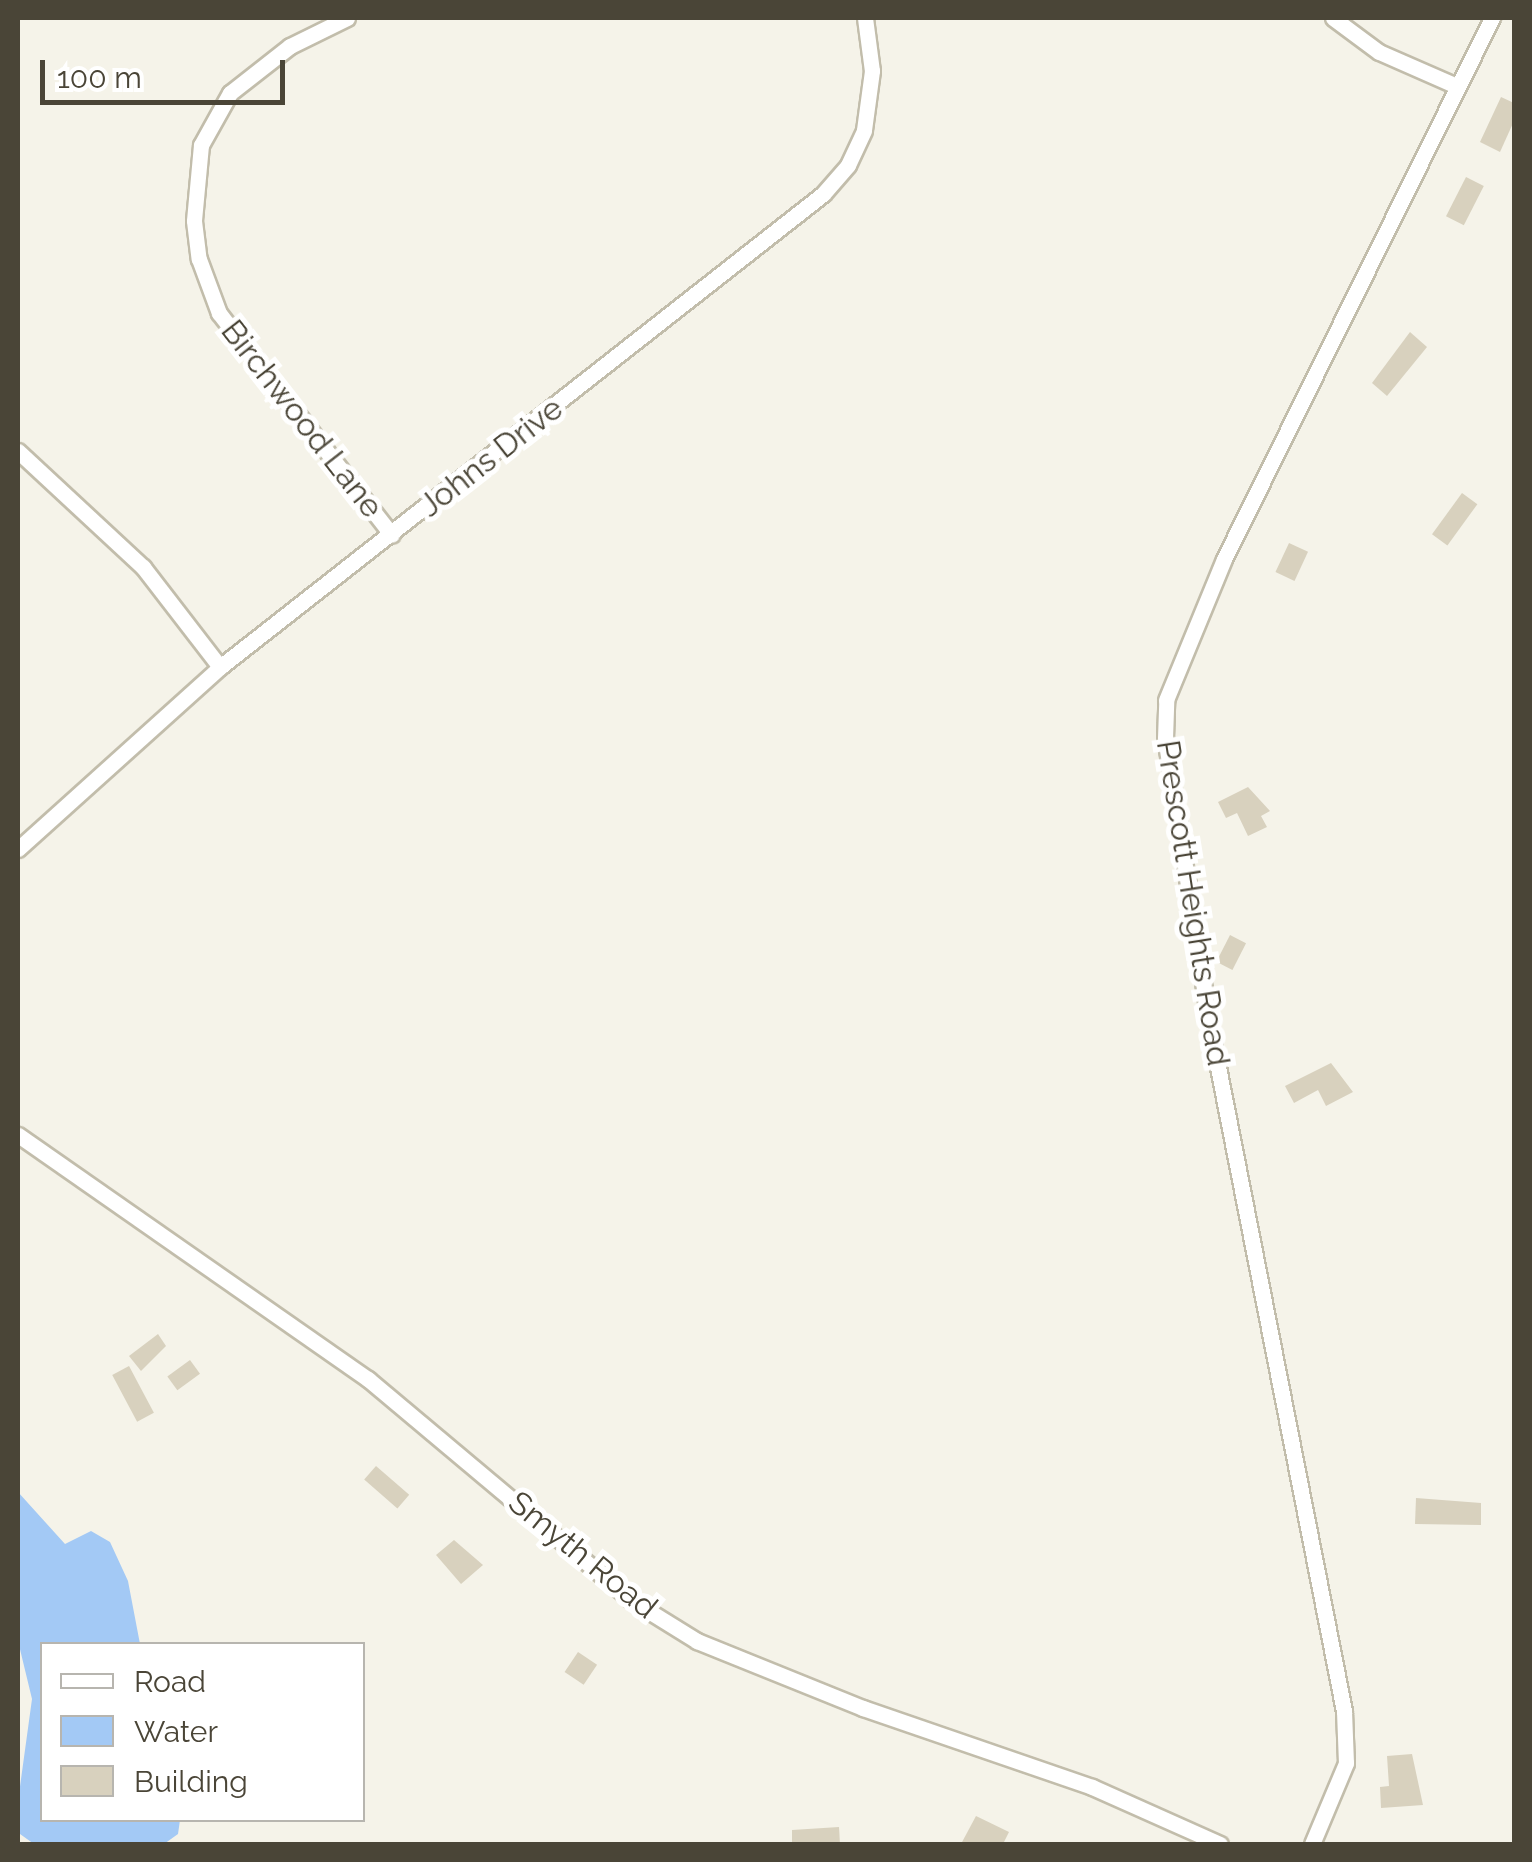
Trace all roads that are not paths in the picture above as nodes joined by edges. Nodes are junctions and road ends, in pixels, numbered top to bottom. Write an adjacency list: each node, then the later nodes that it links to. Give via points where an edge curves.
1 (347, 18): 7 (street, Birchwood Lane, via 290,46 230,94 201,145 194,221 198,259 219,313)
2 (865, 18): 7 (street, Johns Drive, via 872,71 867,120 848,165 823,194)
3 (1333, 18): 5 (street, via 1379,52)
4 (1492, 18): 5 (street, Prescott Heights Road)
5 (1456, 86): 12 (street, Prescott Heights Road, via 1224,559 1166,700 1168,757 1209,1021 1344,1712 1346,1763)
6 (18, 451): 8 (street, via 143,567)
7 (392, 535): 8 (street, Johns Drive)
8 (220, 667): 9 (street, Johns Drive)
9 (18, 848)
10 (18, 1135): 11 (street, Smyth Road, via 368,1378 631,1600 697,1640 863,1708 1074,1780)
11 (1220, 1844)
12 (1312, 1844)

